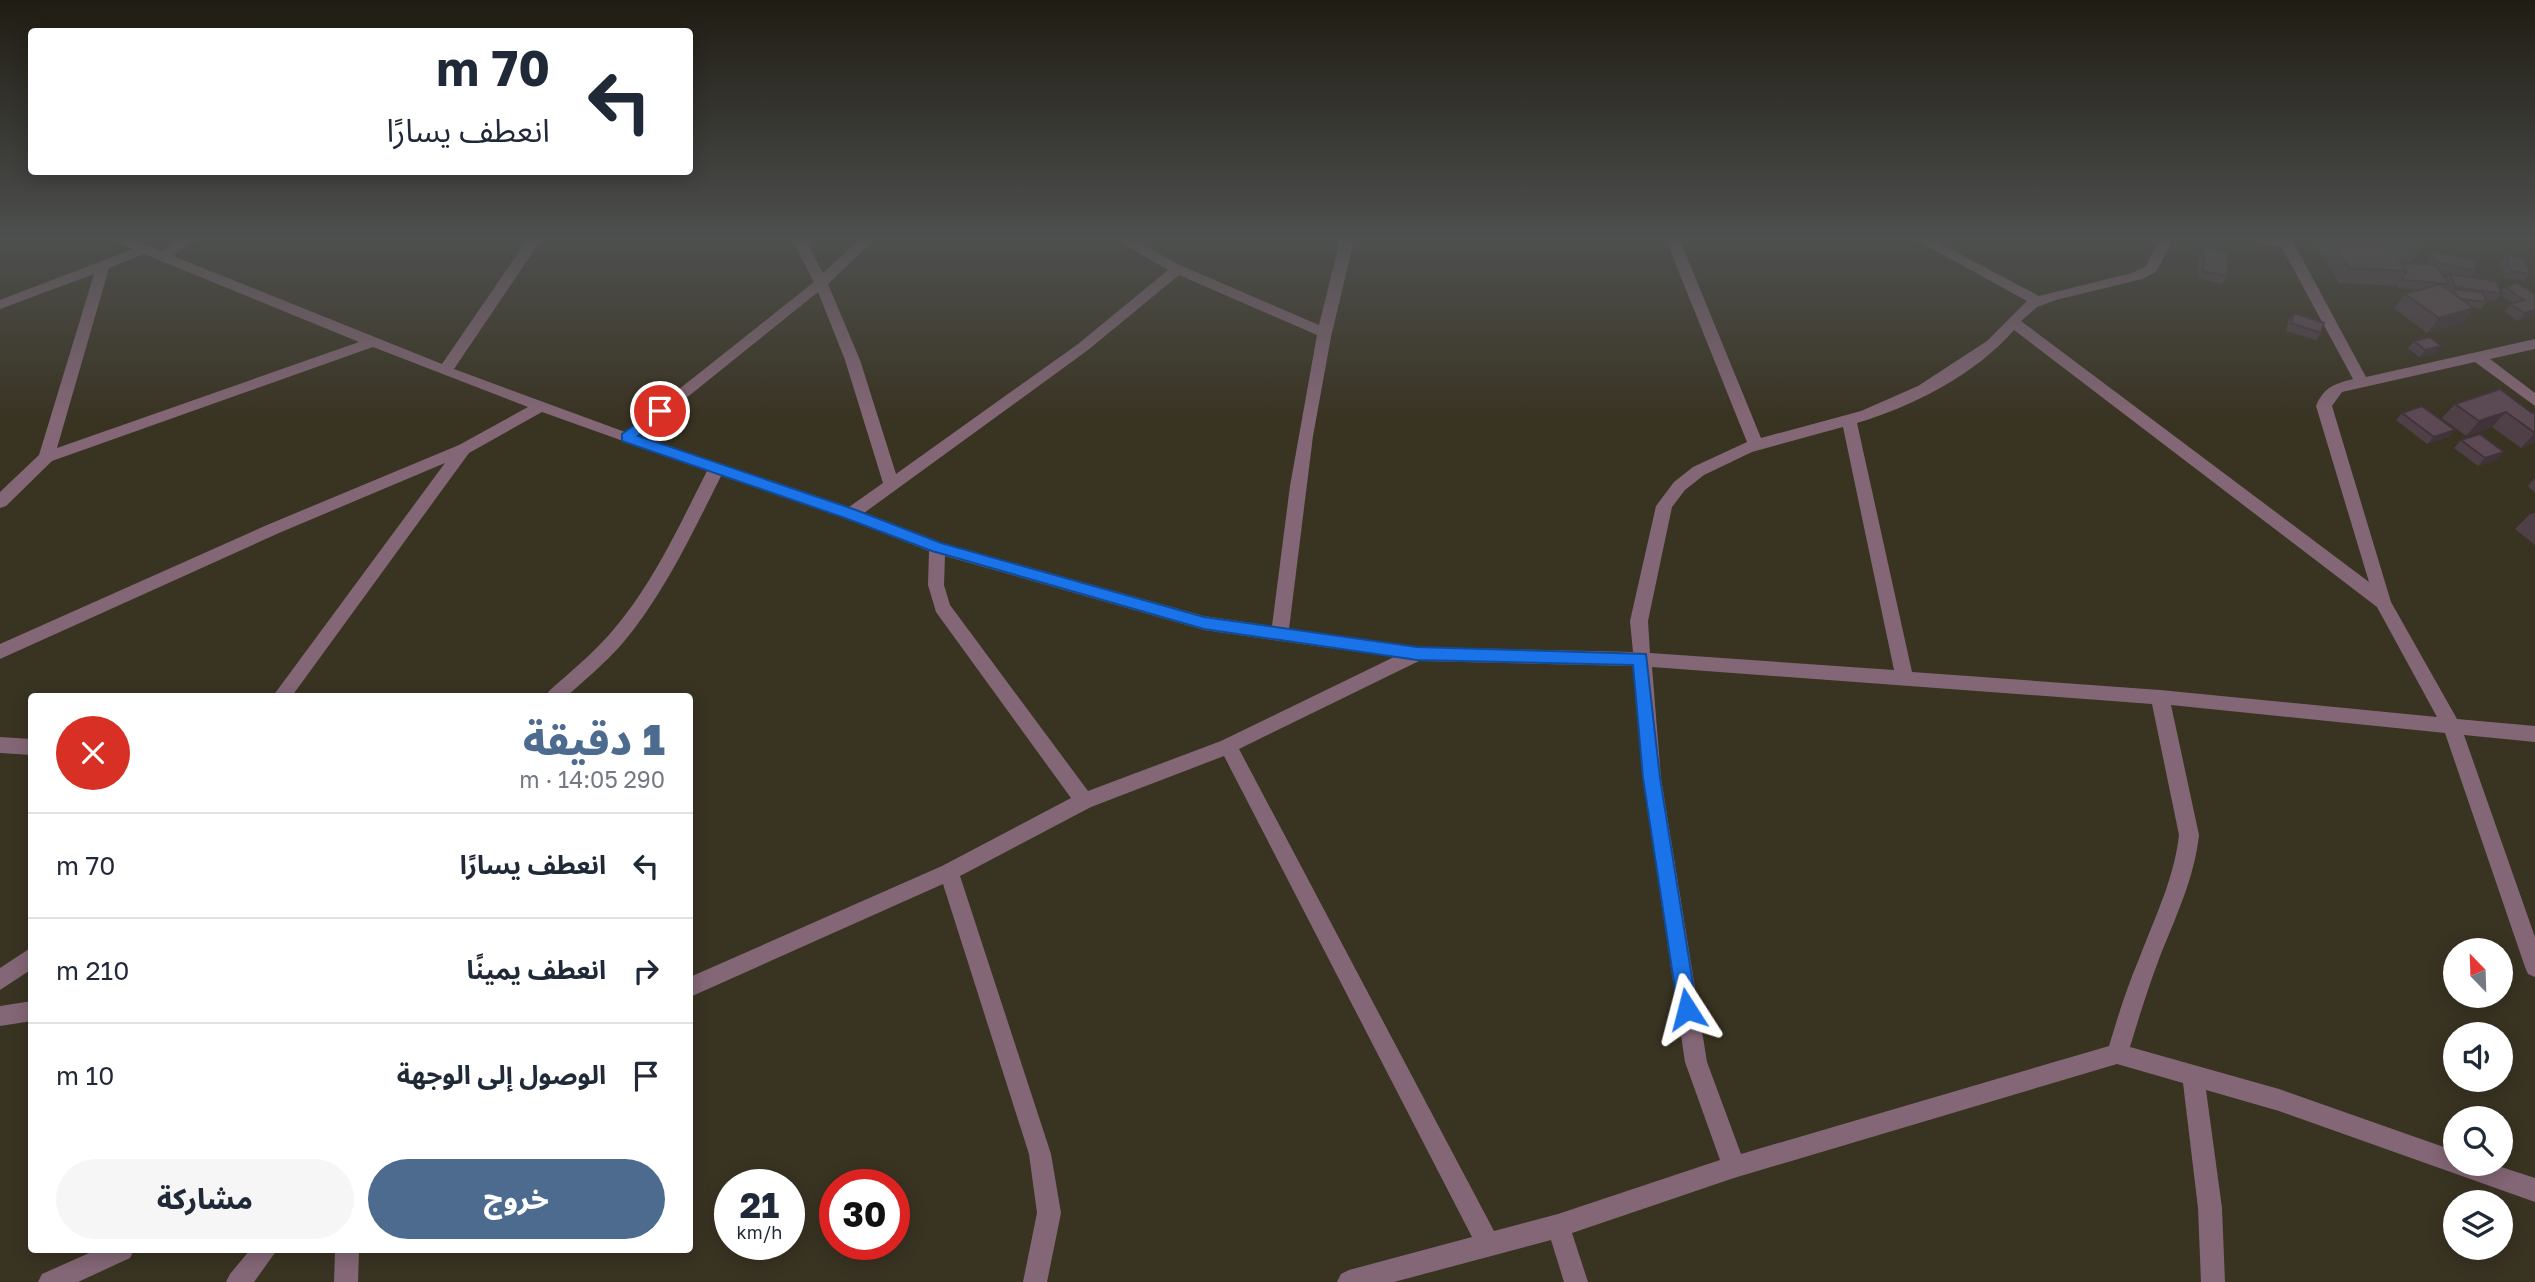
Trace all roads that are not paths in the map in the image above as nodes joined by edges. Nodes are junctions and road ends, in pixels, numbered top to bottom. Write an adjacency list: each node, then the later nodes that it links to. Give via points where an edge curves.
1 (93, 300): 26 (street)
2 (272, 300): 15 (street)
3 (493, 300): 18 (street)
4 (799, 300): 23 (street)
5 (830, 300): 28 (street)
6 (1140, 300): 28 (street, via 1083,347)
7 (1248, 300): 14 (street)
8 (1332, 300): 14 (street)
9 (1697, 300): 24 (street)
10 (2042, 300): 12 (street)
11 (2317, 300): 19 (street)
12 (2037, 301): 13 (street)
13 (2014, 323): 22 (street, via 1953,371 1905,398); 32 (street)
14 (1324, 333): 33 (street, via 1293,519)
15 (373, 342): 18 (street); 26 (street)
16 (2535, 344): 17 (street)
17 (2478, 357): 19 (street); 20 (street)
18 (445, 371): 21 (street)
19 (2362, 382): 32 (street, via 2337,388 2324,406)
20 (2535, 401)
21 (541, 406): 23 (street); 25 (street)
22 (1849, 421): 24 (street); 37 (street)
23 (627, 438): 27 (street)
24 (1755, 443): 36 (street, via 1689,477 1674,489 1664,506 1639,621)
25 (464, 449): 34 (street); 38 (street)
26 (46, 457): 29 (street)
27 (716, 469): 30 (street); 39 (street, via 670,559 633,617)
28 (891, 485): 30 (street)
29 (0, 502)
30 (851, 514): 31 (street)
31 (937, 548): 33 (street, via 1204,623); 46 (street, via 936,585 942,607)
32 (2383, 602): 41 (street)
33 (1280, 635): 35 (street)
34 (0, 652)
35 (1417, 654): 36 (street); 44 (street)
36 (1641, 659): 37 (street); 57 (street, via 1652,778 1691,1035 1696,1062)
37 (1906, 679): 40 (street)
38 (284, 693)
39 (558, 693)
40 (2160, 697): 41 (street); 54 (street, via 2189,835 2188,855)
41 (2453, 729): 42 (street); 49 (street)
42 (2535, 734)
43 (0, 745): 45 (street)
44 (1228, 746): 46 (street); 61 (street)
45 (28, 747)
46 (1084, 801): 47 (street)
47 (949, 872): 51 (street); 68 (street, via 1040,1154 1049,1213)
48 (28, 959): 50 (street)
49 (2535, 967)
50 (0, 980)
51 (693, 986)
52 (28, 1012): 53 (street)
53 (0, 1016)
54 (2117, 1054): 55 (street); 57 (street)
55 (2193, 1075): 56 (street); 71 (street, via 2210,1208)
56 (2443, 1158)
57 (1734, 1167): 60 (street)
58 (2495, 1176): 59 (street)
59 (2535, 1190)
60 (1558, 1226): 61 (street); 70 (street)
61 (1489, 1245): 69 (street)
62 (115, 1253): 65 (street)
63 (262, 1253): 66 (street)
64 (347, 1253): 67 (street)
65 (50, 1282)
66 (238, 1282)
67 (346, 1282)
68 (1035, 1282)
69 (1349, 1282)
70 (1576, 1282)
71 (2213, 1282)

